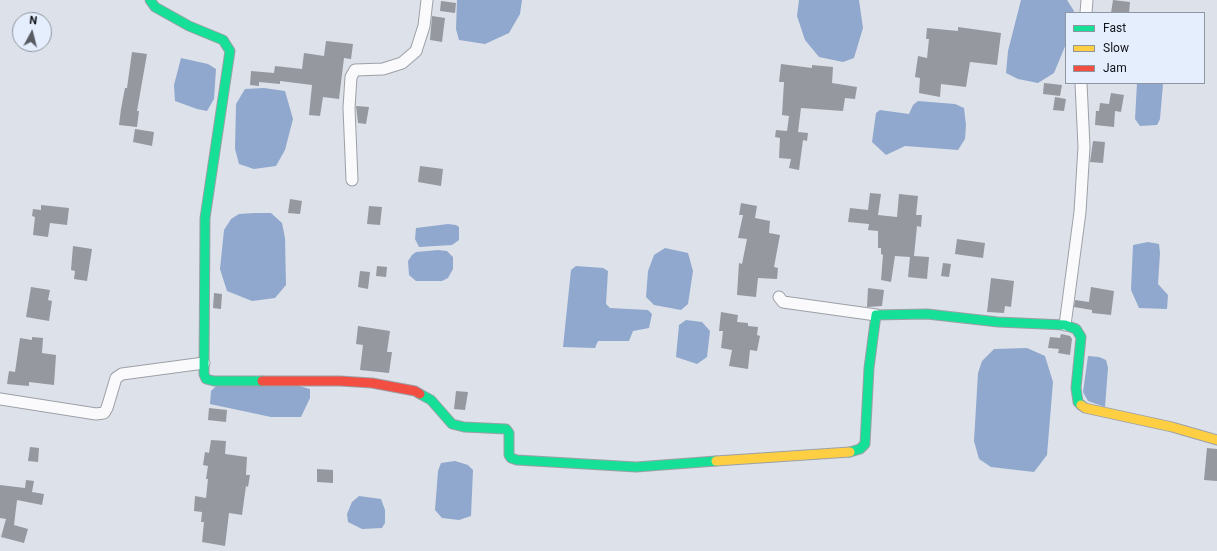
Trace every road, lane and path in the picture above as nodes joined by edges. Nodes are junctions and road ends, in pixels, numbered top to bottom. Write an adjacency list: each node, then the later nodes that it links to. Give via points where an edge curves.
1 (150, 0): 10 (street, via 155,6 189,26 223,40 230,51 206,218)
2 (427, 0): 6 (street, via 424,26 416,51 402,63 383,69 355,70 351,77 349,108)
3 (1087, 0): 4 (street)
4 (1086, 12)
5 (1081, 84): 9 (street, via 1084,147 1080,212)
6 (352, 180)
7 (779, 297): 8 (street, via 784,302)
8 (876, 315): 9 (street, via 927,314 998,322); 10 (street, via 864,444 860,449 851,452 636,467 517,460 509,455 509,433 506,429 452,424 431,400 414,391 372,383 340,381 214,381 206,378)
9 (1065, 325): 12 (street, via 1076,329 1081,337 1076,388 1078,402 1085,408 1172,427)
10 (204, 363): 11 (street, via 122,374 116,378 104,413 96,414)
11 (0, 399)
12 (1217, 440)

